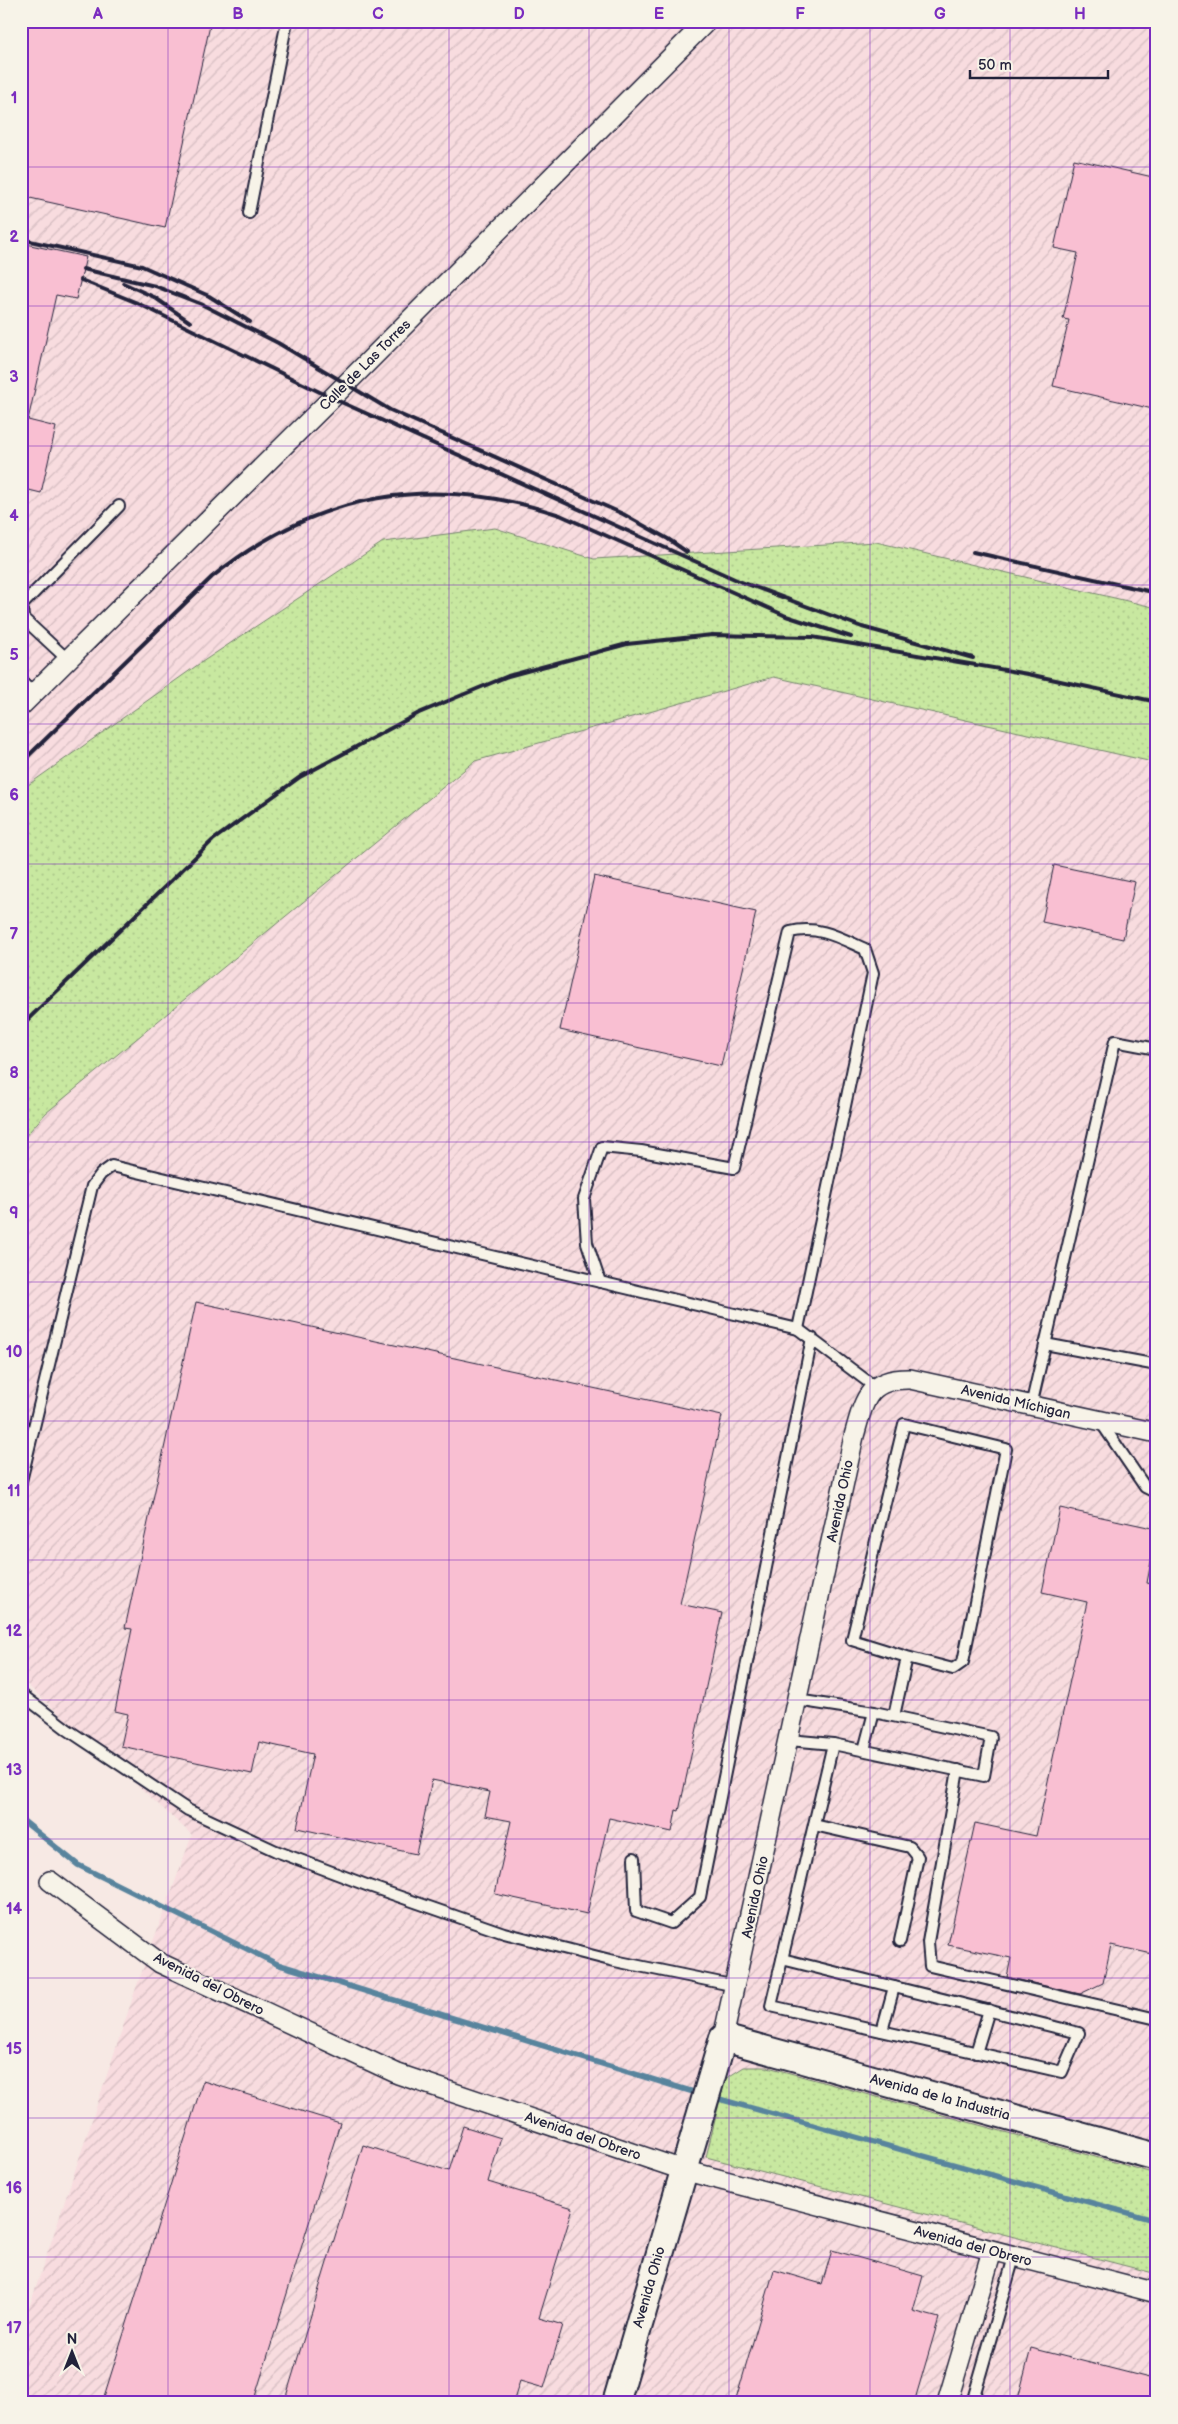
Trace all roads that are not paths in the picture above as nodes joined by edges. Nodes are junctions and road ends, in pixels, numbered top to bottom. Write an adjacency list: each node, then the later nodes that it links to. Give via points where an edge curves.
1 (287, 21): 3 (lane)
2 (706, 21): 5 (street, Calle de Las Torres)
3 (249, 213)
4 (119, 506): 5 (lane, via 22,605 23,618)
5 (68, 660): 6 (street, Calle de Las Torres)
6 (26, 694)
7 (1157, 1049): 11 (lane, via 1116,1040)
8 (600, 1282): 9 (lane); 9 (lane, via 586,1243 584,1199 602,1147 734,1168 790,932 807,928 865,949 874,973); 17 (lane, via 112,1166 92,1186)
9 (798, 1329): 10 (lane)
10 (812, 1338): 13 (lane); 29 (lane, via 700,1897 671,1923 636,1911)
11 (1045, 1344): 12 (lane); 14 (lane)
12 (1157, 1365)
13 (875, 1387): 14 (street, Avenida Míchigan, via 884,1382 910,1379); 21 (street, Avenida Ohio, via 862,1408 854,1436)
14 (1031, 1406): 15 (street, Avenida Míchigan)
15 (1100, 1421): 16 (street, Avenida Míchigan); 18 (lane, via 1145,1487)
16 (1157, 1433)
17 (21, 1481)
18 (1157, 1493)
19 (907, 1657): 19 (lane, via 852,1640 904,1424 1006,1449 963,1662 953,1669); 23 (lane)
20 (21, 1694): 33 (lane, via 68,1730 188,1810 276,1851 504,1933 610,1960)
21 (797, 1700): 22 (lane); 24 (street, Avenida Ohio)
22 (874, 1712): 23 (lane); 26 (lane)
23 (894, 1716): 27 (lane, via 991,1737 984,1776)
24 (789, 1740): 25 (lane); 33 (street, Avenida Ohio)
25 (833, 1744): 26 (lane); 28 (lane)
26 (864, 1750): 27 (lane)
27 (958, 1770): 36 (lane, via 928,1942 930,1966)
28 (814, 1825): 31 (lane, via 910,1847 918,1857); 32 (lane)
29 (634, 1858)
30 (50, 1881): 43 (street, Avenida del Obrero, via 160,1963 398,2074)
31 (900, 1941)
32 (782, 1959): 34 (lane); 37 (lane, via 771,2006)
33 (736, 1986): 38 (street, Avenida Ohio)
34 (894, 1987): 35 (lane); 37 (lane)
35 (989, 2010): 40 (lane); 40 (lane, via 1079,2033 1062,2072)
36 (1157, 2019)
37 (882, 2031): 40 (lane)
38 (723, 2038): 39 (street, Avenida de la Industria); 41 (street, Avenida Ohio)
39 (774, 2051): 41 (street, via 758,2051); 42 (street, Avenida de la Industria)
40 (976, 2053)
41 (713, 2069): 43 (street, Avenida Ohio)
42 (1157, 2157)
43 (683, 2170): 44 (street, Avenida del Obrero); 47 (street, Avenida Ohio)
44 (992, 2251): 45 (street, Avenida del Obrero); 48 (street)
45 (1014, 2257): 46 (street, Avenida del Obrero); 49 (lane)
46 (1157, 2293)
47 (616, 2403)
48 (947, 2403)
49 (972, 2403)

